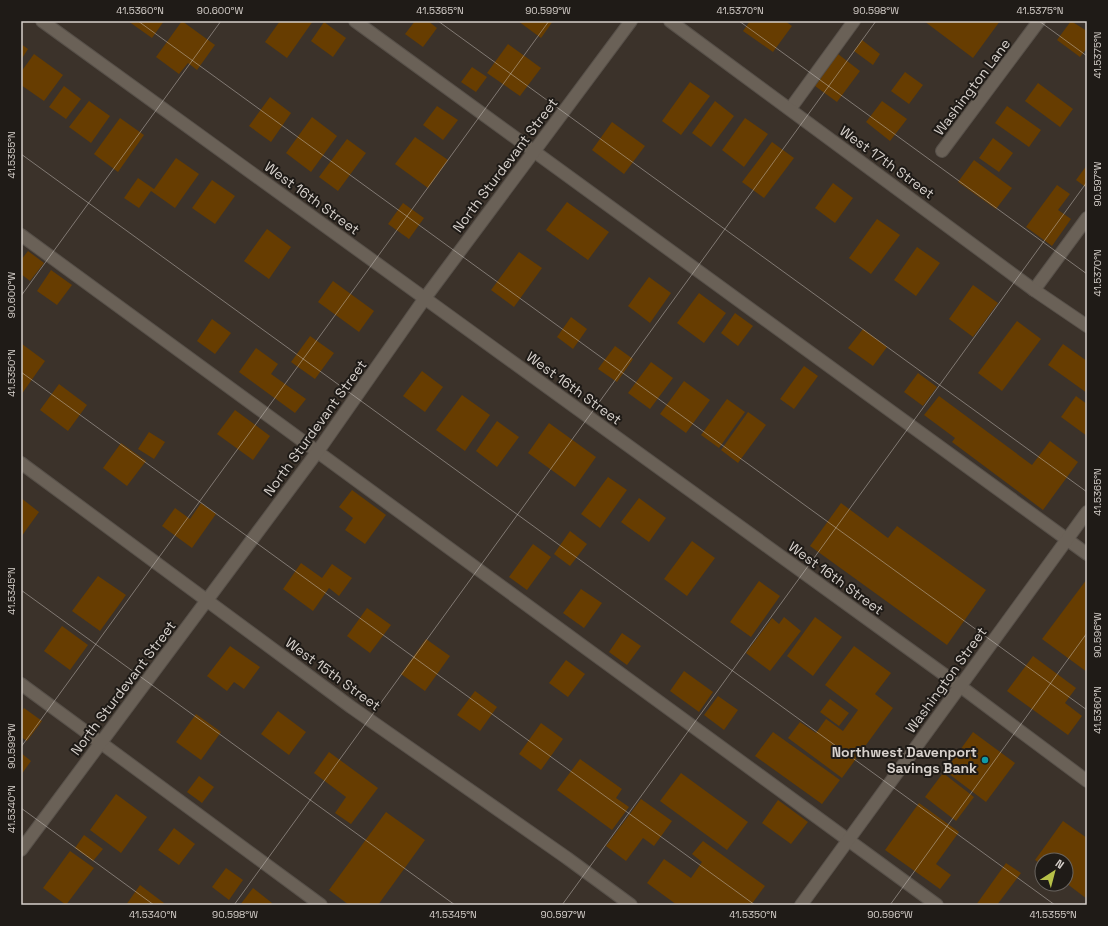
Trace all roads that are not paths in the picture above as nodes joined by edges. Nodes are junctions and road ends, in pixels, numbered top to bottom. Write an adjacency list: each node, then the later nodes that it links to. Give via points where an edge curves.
1 (42, 21): 13 (street, West 16th Street)
2 (355, 21): 8 (street)
3 (631, 21): 8 (street, North Sturdevant Street)
4 (670, 21): 7 (street, West 17th Street)
5 (854, 21): 7 (street)
6 (1040, 21): 9 (street, Washington Lane)
7 (790, 109): 12 (street, West 17th Street)
8 (534, 151): 13 (street, North Sturdevant Street); 18 (street)
9 (942, 151)
10 (1087, 218): 12 (street)
11 (21, 234): 15 (street)
12 (1034, 290): 14 (street, West 17th Street)
13 (425, 298): 15 (street, North Sturdevant Street); 22 (street, West 16th Street)
14 (1087, 326)
15 (318, 451): 20 (street, North Sturdevant Street); 25 (street)
16 (21, 463): 20 (street, West 15th Street)
17 (1087, 512): 18 (street, Washington Street)
18 (1067, 540): 19 (street); 22 (street, Washington Street)
19 (1087, 554)
20 (207, 600): 23 (street, North Sturdevant Street); 28 (street, West 15th Street)
21 (21, 684): 23 (street)
22 (960, 686): 24 (street, West 16th Street); 25 (street, Washington Street)
23 (101, 743): 26 (street, North Sturdevant Street); 27 (street)
24 (1087, 781)
25 (849, 841): 29 (street, Washington Street); 30 (street)
26 (21, 850)
27 (321, 905)
28 (631, 905)
29 (801, 905)
30 (937, 905)

